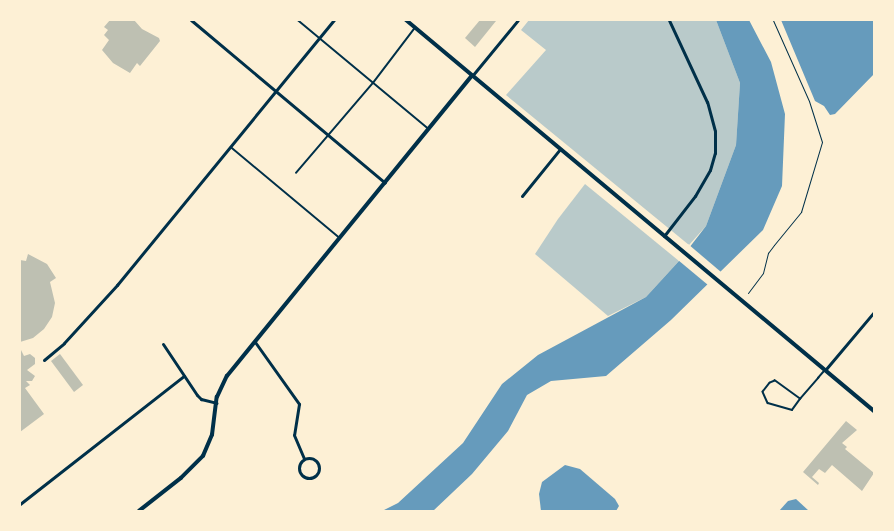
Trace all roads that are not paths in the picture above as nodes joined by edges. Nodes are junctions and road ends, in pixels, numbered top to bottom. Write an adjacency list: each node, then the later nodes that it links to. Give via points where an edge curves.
1 (191, 20): 11 (street)
2 (298, 20): 8 (lane)
3 (334, 20): 8 (street)
4 (406, 20): 7 (main road)
5 (518, 20): 9 (street)
6 (669, 20): 19 (street, via 676,40 707,102 715,130 715,153 710,170 695,196)
7 (415, 28): 9 (main road); 10 (lane)
8 (320, 38): 10 (lane); 11 (street)
9 (472, 76): 12 (street); 15 (main road)
10 (373, 83): 12 (lane); 13 (lane)
11 (276, 92): 13 (street); 14 (street)
12 (429, 130): 17 (street)
13 (328, 135): 16 (lane); 17 (street)
14 (230, 146): 20 (lane); 24 (street, via 117,285 64,343)
15 (560, 149): 18 (street); 19 (main road)
16 (296, 173)
17 (384, 183): 20 (street)
18 (522, 196)
19 (664, 236): 25 (main road)
20 (340, 238): 22 (street)
21 (874, 312): 25 (street)
22 (255, 342): 28 (street, via 227,376); 30 (street, via 299,404 294,435)
23 (163, 344): 26 (street)
24 (44, 360)
25 (826, 369): 27 (lane); 29 (main road)
26 (184, 376): 28 (street, via 201,398); 31 (street)
27 (800, 400): 27 (lane, via 775,382 770,383 763,392 763,398 768,403 781,409 792,410)
28 (217, 403): 32 (street, via 212,435 203,456 181,478)
29 (874, 411)
30 (304, 458): 30 (street, via 313,458 319,465 320,470 314,477 305,477 299,470)
31 (20, 504)
32 (139, 511)

